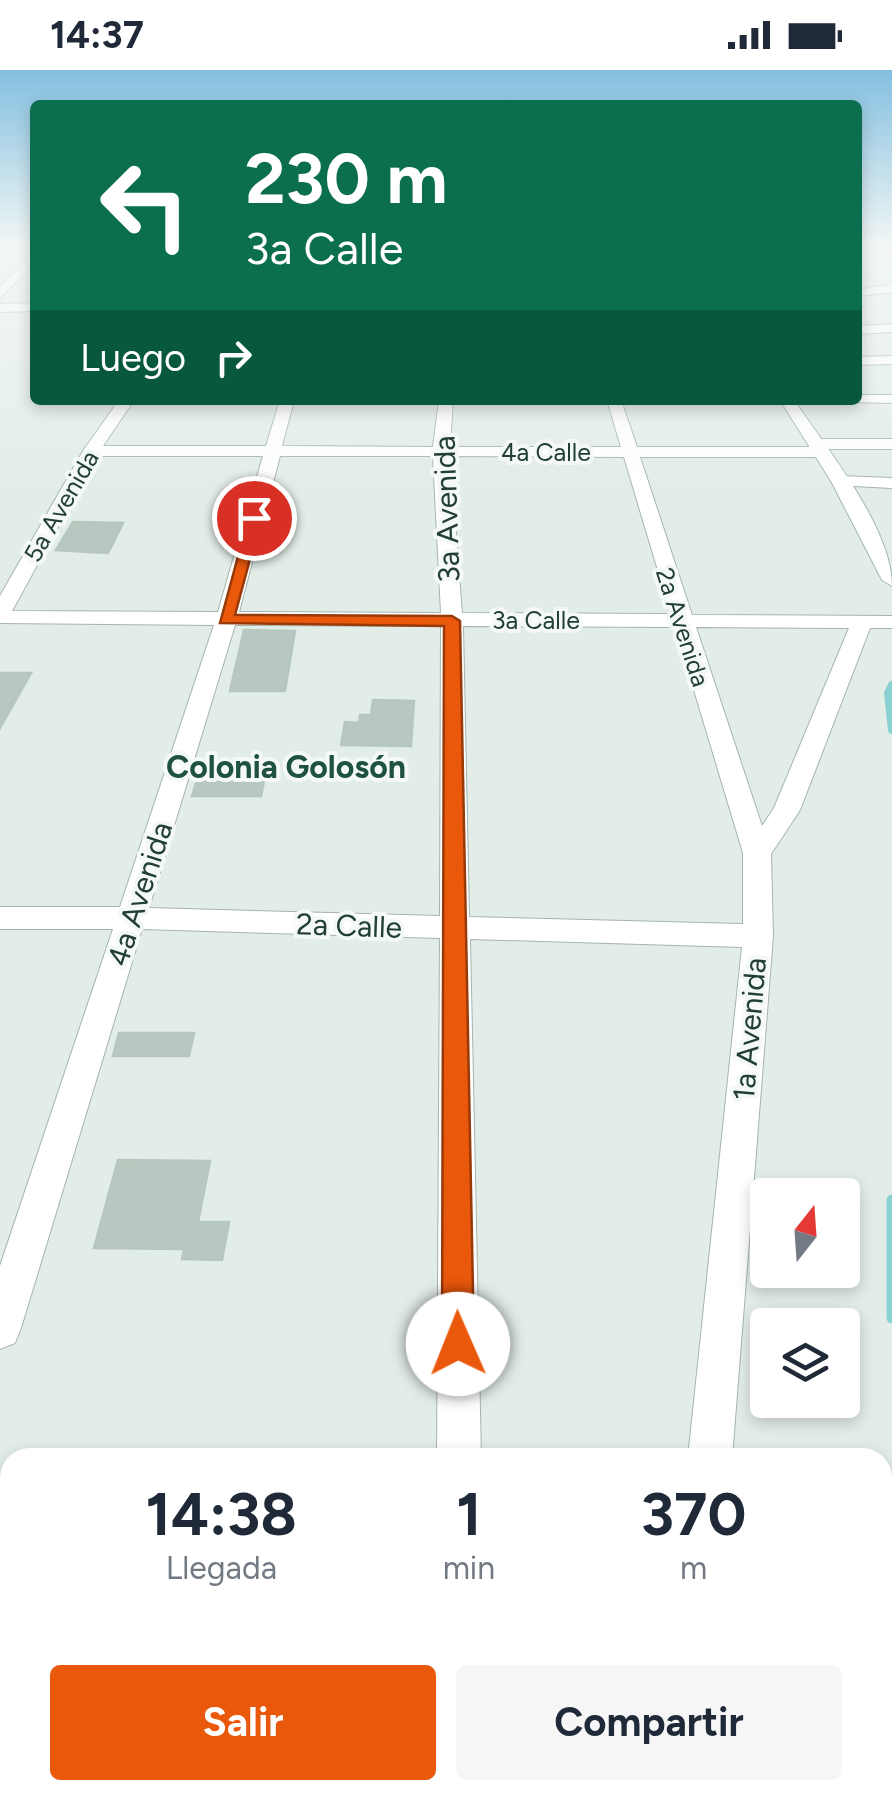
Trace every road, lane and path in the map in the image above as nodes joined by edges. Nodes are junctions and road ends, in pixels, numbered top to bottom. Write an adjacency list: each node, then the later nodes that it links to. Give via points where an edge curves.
1 (892, 328): 2 (street)
2 (862, 330)
3 (892, 360): 4 (street)
4 (862, 361)
5 (862, 399): 6 (street)
6 (892, 399)
7 (123, 405): 14 (street, 5a Avenida)
8 (286, 405): 15 (street, 4a Avenida)
9 (446, 405): 16 (street, 3a Avenida)
10 (615, 405): 17 (street, 2a Avenida)
11 (790, 405): 13 (street)
12 (892, 444): 13 (street, 4a Calle)
13 (818, 448): 17 (street, 4a Calle); 18 (street)
14 (91, 451): 15 (street, 4a Calle); 21 (street, 5a Avenida)
15 (273, 451): 16 (street, 4a Calle); 23 (street, 4a Avenida)
16 (441, 452): 17 (street, 4a Calle); 24 (street, 3a Avenida)
17 (628, 452): 22 (street, 2a Avenida)
18 (840, 481): 19 (street); 20 (street)
19 (892, 484)
20 (892, 580)
21 (0, 616): 23 (street, 3a Calle)
22 (680, 619): 24 (street, 3a Calle); 25 (street, 3a Calle); 26 (street, 2a Avenida)
23 (226, 620): 24 (street, 3a Calle); 28 (street, 4a Avenida)
24 (452, 621): 29 (street, 3a Avenida)
25 (877, 622): 26 (street, via 786,810)
26 (757, 852): 30 (street, 1a Avenida)
27 (0, 918): 28 (street, 2a Calle)
28 (133, 918): 29 (street, 2a Calle); 31 (street, 4a Avenida)
29 (454, 930): 30 (street, 2a Calle); 32 (street, 3a Avenida)
30 (758, 936): 33 (street, 1a Avenida)
31 (0, 1328)
32 (459, 1448)
33 (711, 1448)

